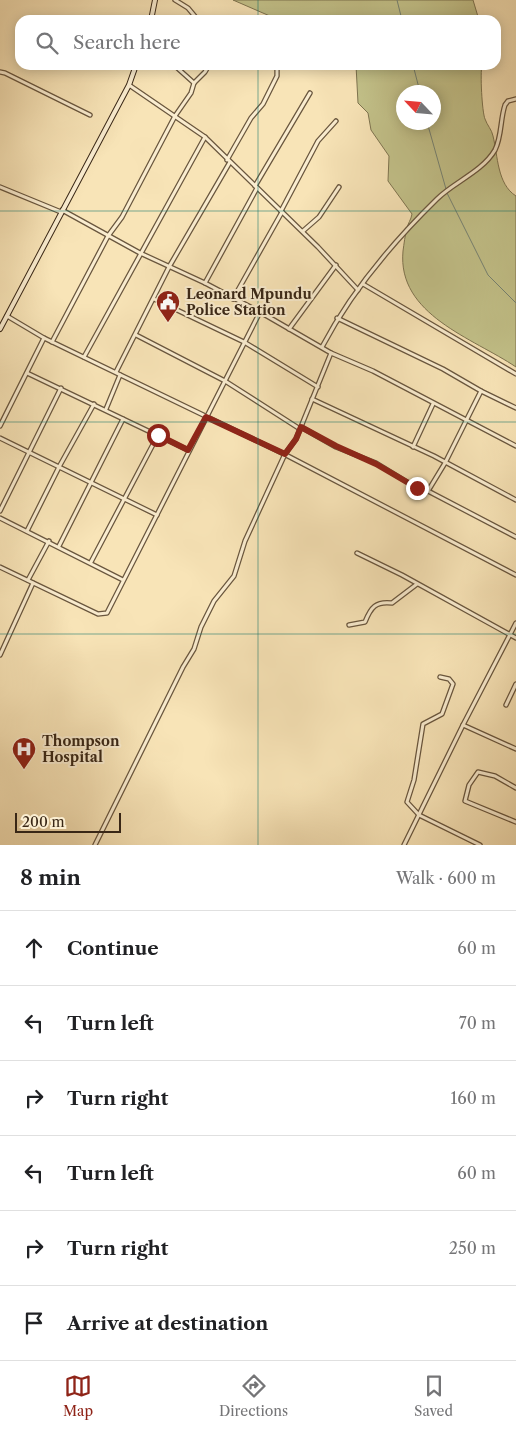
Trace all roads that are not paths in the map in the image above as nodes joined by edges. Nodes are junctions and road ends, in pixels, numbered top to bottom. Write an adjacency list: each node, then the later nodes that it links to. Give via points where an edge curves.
1 (155, 0): 3 (street)
2 (175, 0): 4 (street)
3 (152, 15)
4 (194, 15)
5 (134, 70): 11 (street)
6 (180, 70): 10 (street)
7 (206, 70): 10 (street)
8 (277, 70): 18 (street, via 263,104 251,118)
9 (0, 72): 14 (street)
10 (194, 83): 15 (street)
11 (129, 85): 15 (street); 22 (street)
12 (310, 93): 20 (street)
13 (516, 99): 30 (street, via 505,105 499,141 490,156 444,192 405,232)
14 (90, 115)
15 (175, 116): 17 (street); 25 (street, via 122,217)
16 (336, 121): 23 (street, via 318,141)
17 (205, 137): 18 (street); 26 (street)
18 (228, 161): 20 (street); 28 (street)
19 (0, 187): 22 (street)
20 (256, 187): 23 (street); 29 (street)
21 (339, 187): 24 (street, via 319,218)
22 (61, 211): 25 (street); 35 (street)
23 (281, 211): 24 (street); 33 (street)
24 (302, 232): 27 (street)
25 (108, 236): 26 (street); 41 (street)
26 (140, 254): 28 (street); 45 (street)
27 (336, 265): 31 (street); 38 (street)
28 (169, 267): 29 (street); 32 (street)
29 (204, 283): 33 (street)
30 (363, 284): 31 (street); 49 (street)
31 (358, 290): 36 (street)
32 (154, 299): 39 (street); 42 (street)
33 (234, 299): 34 (street)
34 (260, 312): 38 (street); 42 (street)
35 (6, 316): 37 (street); 40 (street)
36 (337, 318): 43 (street); 53 (street, via 443,369)
37 (0, 329)
38 (289, 329): 43 (street)
39 (136, 335): 46 (street); 50 (street)
40 (44, 338): 41 (street); 47 (street)
41 (52, 342): 45 (street)
42 (244, 342): 50 (street); 51 (street)
43 (322, 347): 44 (street)
44 (331, 353): 51 (street); 56 (street, via 373,370)
45 (84, 357): 46 (street)
46 (116, 372): 48 (street)
47 (28, 373): 52 (street); 62 (street)
48 (120, 374): 58 (street); 59 (street)
49 (516, 374)
50 (224, 381): 59 (street); 63 (street)
51 (318, 387): 54 (street)
52 (61, 388): 55 (street); 69 (street)
53 (480, 391): 57 (street); 61 (street)
54 (312, 398): 63 (street); 67 (street)
55 (94, 404): 58 (street); 72 (street)
56 (433, 404): 61 (street); 67 (street)
57 (516, 408)
58 (106, 410): 60 (street)
59 (206, 417): 68 (street); 70 (street)
60 (123, 419): 64 (street); 73 (street)
61 (465, 420): 66 (street); 71 (street)
62 (0, 426)
63 (300, 428): 70 (street); 74 (street)
64 (158, 435): 68 (street); 75 (street)
65 (0, 438): 69 (street)
66 (516, 446)
67 (413, 447): 71 (street)
68 (188, 450): 78 (street)
69 (30, 451): 72 (street); 77 (street)
70 (285, 454): 87 (street); 105 (street, via 245,541 234,576 214,601 194,649)
71 (445, 463): 74 (street); 76 (street)
72 (59, 466): 73 (street); 80 (street)
73 (92, 482): 75 (street); 83 (street)
74 (428, 491): 81 (street)
75 (124, 497): 78 (street); 85 (street)
76 (516, 500)
77 (0, 511)
78 (157, 515): 89 (street)
79 (0, 518): 80 (street)
80 (27, 532): 82 (street)
81 (516, 538)
82 (48, 541): 83 (street); 88 (street)
83 (59, 546): 85 (street)
84 (358, 553): 91 (street)
85 (91, 562): 89 (street)
86 (0, 567): 88 (street)
87 (516, 575)
88 (28, 580): 90 (street)
89 (123, 580): 90 (street, via 103,615)
90 (33, 583): 96 (street)
91 (418, 584): 93 (street, via 392,603 375,604 366,622); 94 (street)
92 (516, 623): 94 (street)
93 (349, 625)
94 (509, 634): 95 (street); 100 (street)
95 (516, 638)
96 (0, 655)
97 (440, 677): 103 (street, via 449,679 451,692 442,714 423,724 414,780 407,799 409,806)
98 (516, 684): 99 (street)
99 (506, 705)
100 (462, 725): 101 (street); 103 (street)
101 (516, 749)
102 (516, 788): 104 (street, via 495,776 478,772 469,784 465,801)
103 (419, 815): 106 (street); 107 (street)
104 (516, 822)
105 (95, 845)
106 (404, 845)
107 (480, 845)

